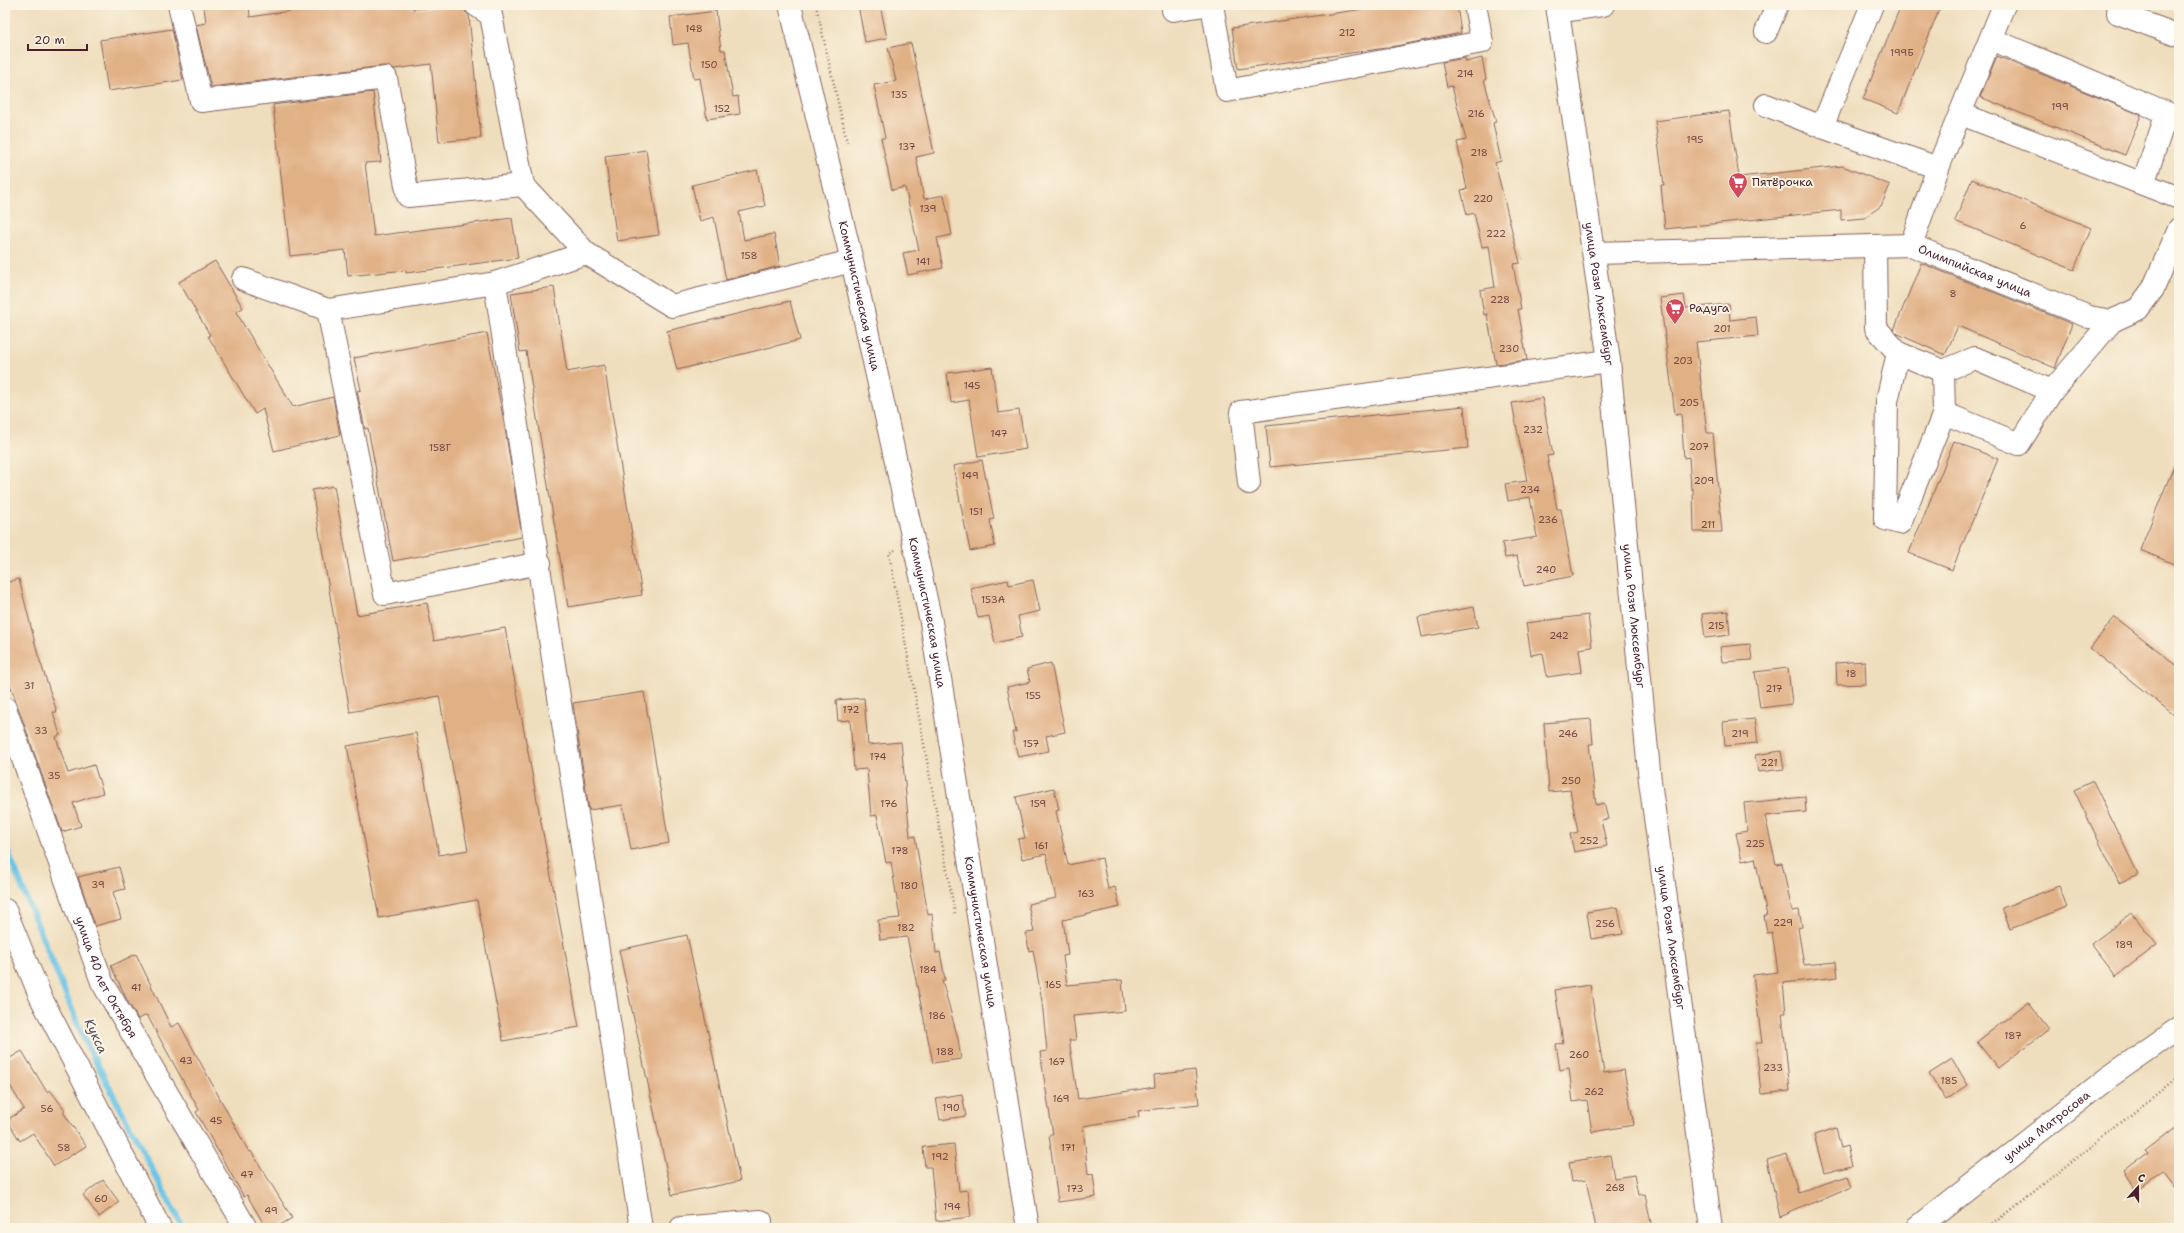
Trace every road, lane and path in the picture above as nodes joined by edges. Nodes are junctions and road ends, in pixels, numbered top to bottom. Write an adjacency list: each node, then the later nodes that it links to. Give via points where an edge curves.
1 (179, 5): 22 (street, via 201,101 386,78 408,196)
2 (476, 5): 22 (street, via 490,14)
3 (790, 5): 29 (street, Коммунистическая улица)
4 (1205, 5): 13 (street)
5 (1212, 5): 6 (street, via 1227,91 1482,42)
6 (1476, 5)
7 (1603, 5): 12 (street)
8 (1777, 5): 14 (street)
9 (1872, 5): 19 (street)
10 (2004, 5): 16 (street)
11 (2119, 5): 15 (street, via 2118,13)
12 (1557, 9): 28 (street, улица Розы Люксембург)
13 (1173, 10)
14 (1766, 32)
15 (2179, 36)
16 (1991, 38): 18 (street); 21 (street, via 2167,113)
17 (1766, 105): 19 (street)
18 (1961, 114): 20 (street); 21 (street)
19 (1822, 128): 20 (street)
20 (1938, 168): 25 (street)
21 (2143, 184): 23 (street)
22 (523, 185): 27 (street)
23 (2179, 198)
24 (2179, 229): 33 (street, via 2153,289 2138,309)
25 (1911, 245): 26 (street, Олимпийская улица); 33 (street, Олимпийская улица, via 2089,317)
26 (1874, 246): 28 (street, Олимпийская улица); 34 (street, via 1876,328)
27 (586, 253): 29 (street, via 672,306); 31 (street)
28 (1594, 253): 35 (street, улица Розы Люксембург)
29 (852, 261): 50 (street, Коммунистическая улица, via 931,622)
30 (243, 280): 32 (street)
31 (495, 283): 32 (street); 40 (street)
32 (328, 310): 40 (street, via 385,594)
33 (2112, 320): 37 (street)
34 (1898, 353): 36 (street); 38 (street, via 1887,401 1885,519 1900,523)
35 (1609, 361): 39 (street, via 1241,412); 51 (street, улица Розы Люксембург, via 1650,781)
36 (1943, 371): 37 (street, via 1975,358); 38 (street)
37 (2052, 391): 38 (street, via 2019,444)
38 (1944, 413)
39 (1249, 483)
40 (540, 563): 48 (street)
41 (5, 708): 47 (street, улица 40 лет Октября, via 102,982)
42 (5, 910): 46 (street, via 41,998)
43 (2179, 1028): 52 (street, улица Матросова, via 2109,1077)
44 (2179, 1076): 53 (path)
45 (761, 1221): 49 (street)
46 (160, 1228)
47 (246, 1228)
48 (641, 1228)
49 (681, 1228)
50 (1028, 1228)
51 (1711, 1228)
52 (1917, 1228)
53 (1990, 1228)

